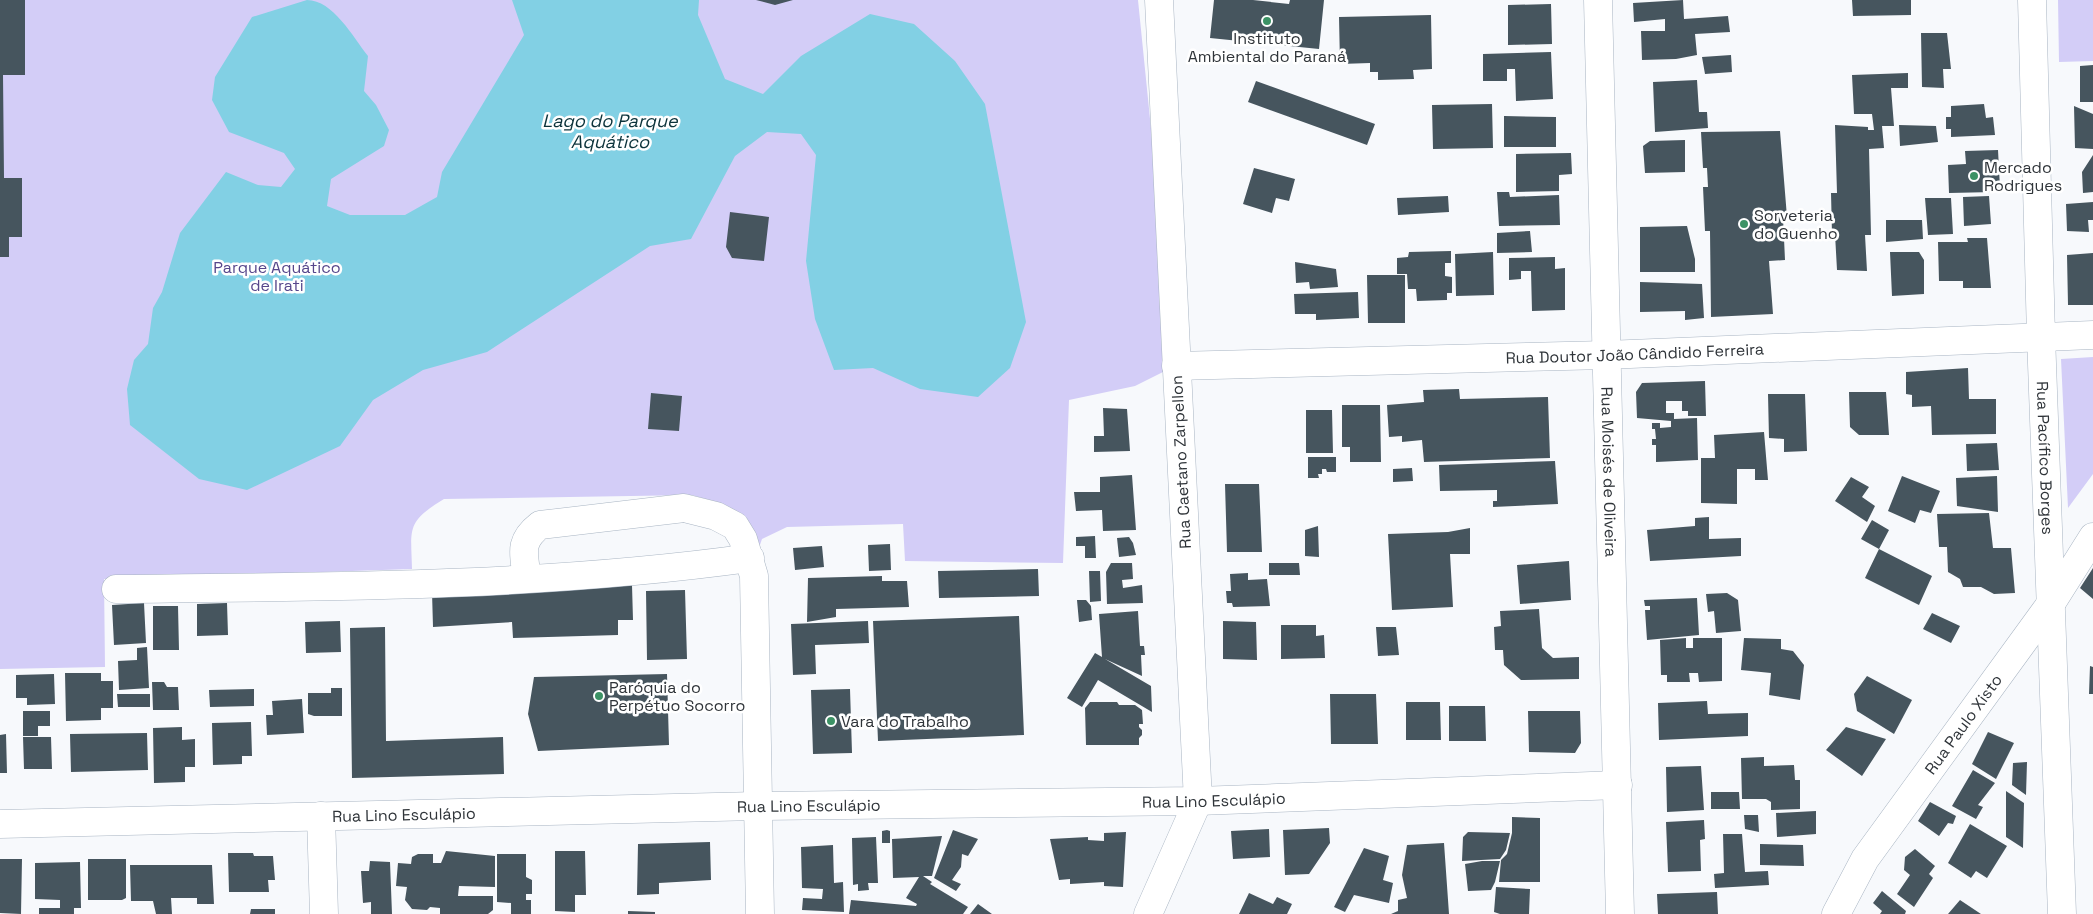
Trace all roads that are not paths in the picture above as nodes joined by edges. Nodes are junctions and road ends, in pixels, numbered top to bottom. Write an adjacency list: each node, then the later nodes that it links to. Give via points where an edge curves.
1 (1159, 0): 7 (street, Rua Caetano Zarpellon)
2 (1598, 0): 6 (street, Rua Moisés de Oliveira)
3 (2032, 0): 5 (street, Rua Pacífico Borges)
4 (2093, 335): 5 (street, Rua Doutor João Cândido Ferreira)
5 (2040, 336): 6 (street, Rua Doutor João Cândido Ferreira); 12 (street, Rua Pacífico Borges)
6 (1606, 355): 7 (street, Rua Doutor João Cândido Ferreira); 13 (street, Rua Moisés de Oliveira)
7 (1176, 366): 14 (street, Rua Caetano Zarpellon)
8 (2093, 537): 12 (street, Rua Paulo Xisto)
9 (750, 558): 10 (street, via 675,568); 10 (street, via 735,526 716,516 684,508 540,525 529,533 523,546); 15 (street, via 754,576)
10 (527, 578): 11 (street, via 413,586)
11 (116, 590)
12 (2052, 602): 22 (street, Rua Paulo Xisto, via 1898,811 1865,859); 23 (street, Rua Pacífico Borges)
13 (1618, 785): 14 (street, Rua Lino Esculápio); 21 (street, Rua Moisés de Oliveira)
14 (1198, 801): 15 (street, Rua Lino Esculápio); 20 (street, Rua Caetano Zarpellon)
15 (757, 806): 16 (street, Rua Lino Esculápio); 19 (street)
16 (322, 816): 17 (street, Rua Lino Esculápio); 18 (street)
17 (0, 824)
18 (324, 914)
19 (760, 914)
20 (1148, 914)
21 (1620, 914)
22 (1836, 914)
23 (2062, 914)

